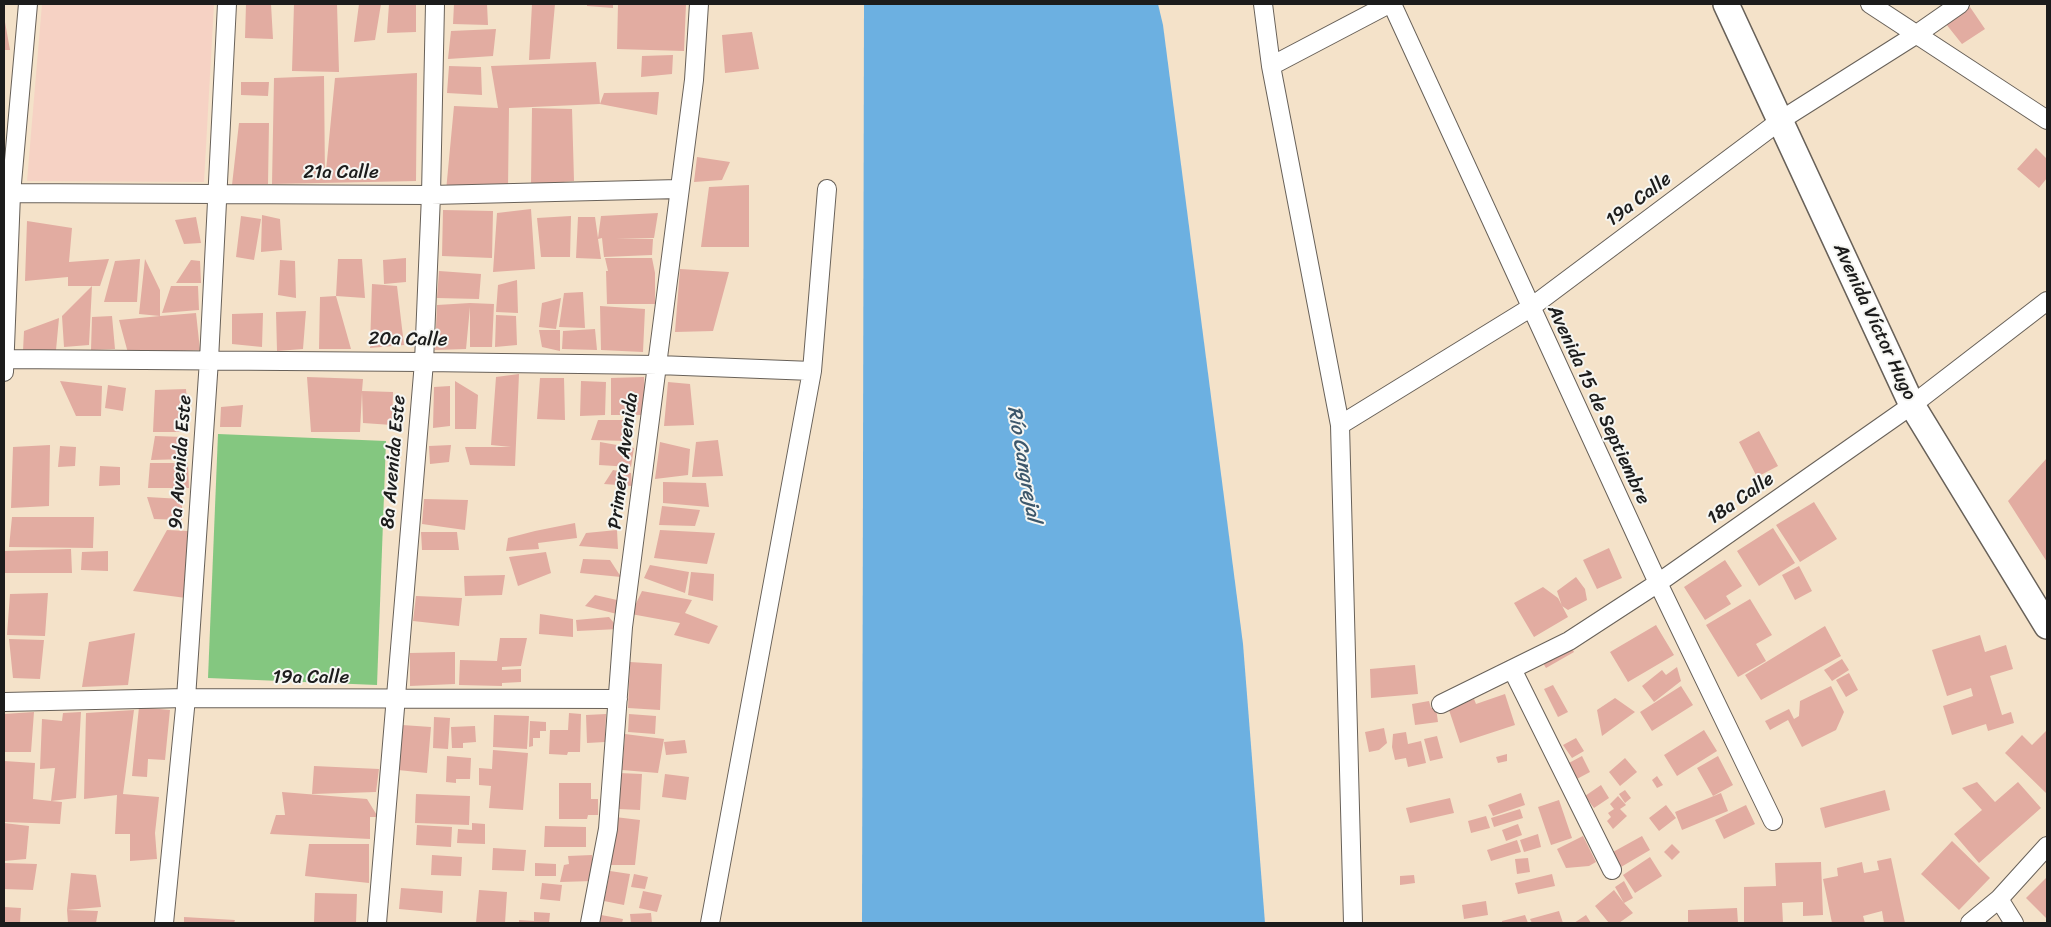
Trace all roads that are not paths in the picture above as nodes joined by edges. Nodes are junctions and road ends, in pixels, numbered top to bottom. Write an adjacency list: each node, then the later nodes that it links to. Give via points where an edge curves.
1 (28, 4): 16 (street)
2 (227, 4): 17 (street, 9a Avenida Este)
3 (434, 4): 18 (street, 8a Avenida Este)
4 (699, 4): 14 (street, Primera Avenida, via 694,80)
5 (1263, 4): 11 (street)
6 (1390, 4): 11 (street); 20 (street, Avenida 15 de Septiembre)
7 (1726, 4): 12 (street, Avenida Víctor Hugo)
8 (1870, 4): 10 (street)
9 (1960, 4): 10 (street, 19a Calle)
10 (1917, 34): 12 (street, 19a Calle); 13 (street)
11 (1271, 66): 27 (street)
12 (1781, 120): 20 (street, 19a Calle); 26 (street, Avenida Víctor Hugo)
13 (2047, 120)
14 (679, 189): 18 (street, 21a Calle); 24 (street, Primera Avenida)
15 (827, 189): 25 (street)
16 (8, 193): 17 (street, 21a Calle); 23 (street)
17 (216, 193): 18 (street, 21a Calle); 21 (street, 9a Avenida Este)
18 (431, 195): 22 (street, 8a Avenida Este)
19 (2047, 301): 26 (street, 18a Calle)
20 (1530, 308): 27 (street, 19a Calle); 28 (street, Avenida 15 de Septiembre)
21 (209, 360): 22 (street, 20a Calle); 23 (street, 20a Calle); 31 (street, 9a Avenida Este)
22 (424, 362): 24 (street, 20a Calle); 33 (street, 8a Avenida Este)
23 (4, 363)
24 (658, 365): 25 (street, 20a Calle); 32 (street, Primera Avenida, via 623,626)
25 (812, 371): 43 (street)
26 (1912, 405): 28 (street, 18a Calle); 29 (street, Avenida Víctor Hugo)
27 (1340, 425): 44 (street)
28 (1658, 583): 30 (street, 18a Calle, via 1569,641); 36 (street, Avenida 15 de Septiembre)
29 (2047, 626)
30 (1512, 669): 35 (street, 18a Calle); 38 (street)
31 (186, 698): 33 (street, 19a Calle); 34 (street, 19a Calle); 40 (street, 9a Avenida Este)
32 (618, 699): 33 (street, 19a Calle); 42 (street, Primera Avenida, via 608,829)
33 (394, 700): 41 (street, 8a Avenida Este)
34 (4, 702)
35 (1441, 704)
36 (1773, 821)
37 (2047, 846): 39 (street)
38 (1612, 870)
39 (1999, 899): 45 (street); 46 (street)
40 (164, 923)
41 (377, 923)
42 (590, 923)
43 (710, 923)
44 (1352, 923)
45 (1970, 923)
46 (2014, 923)

